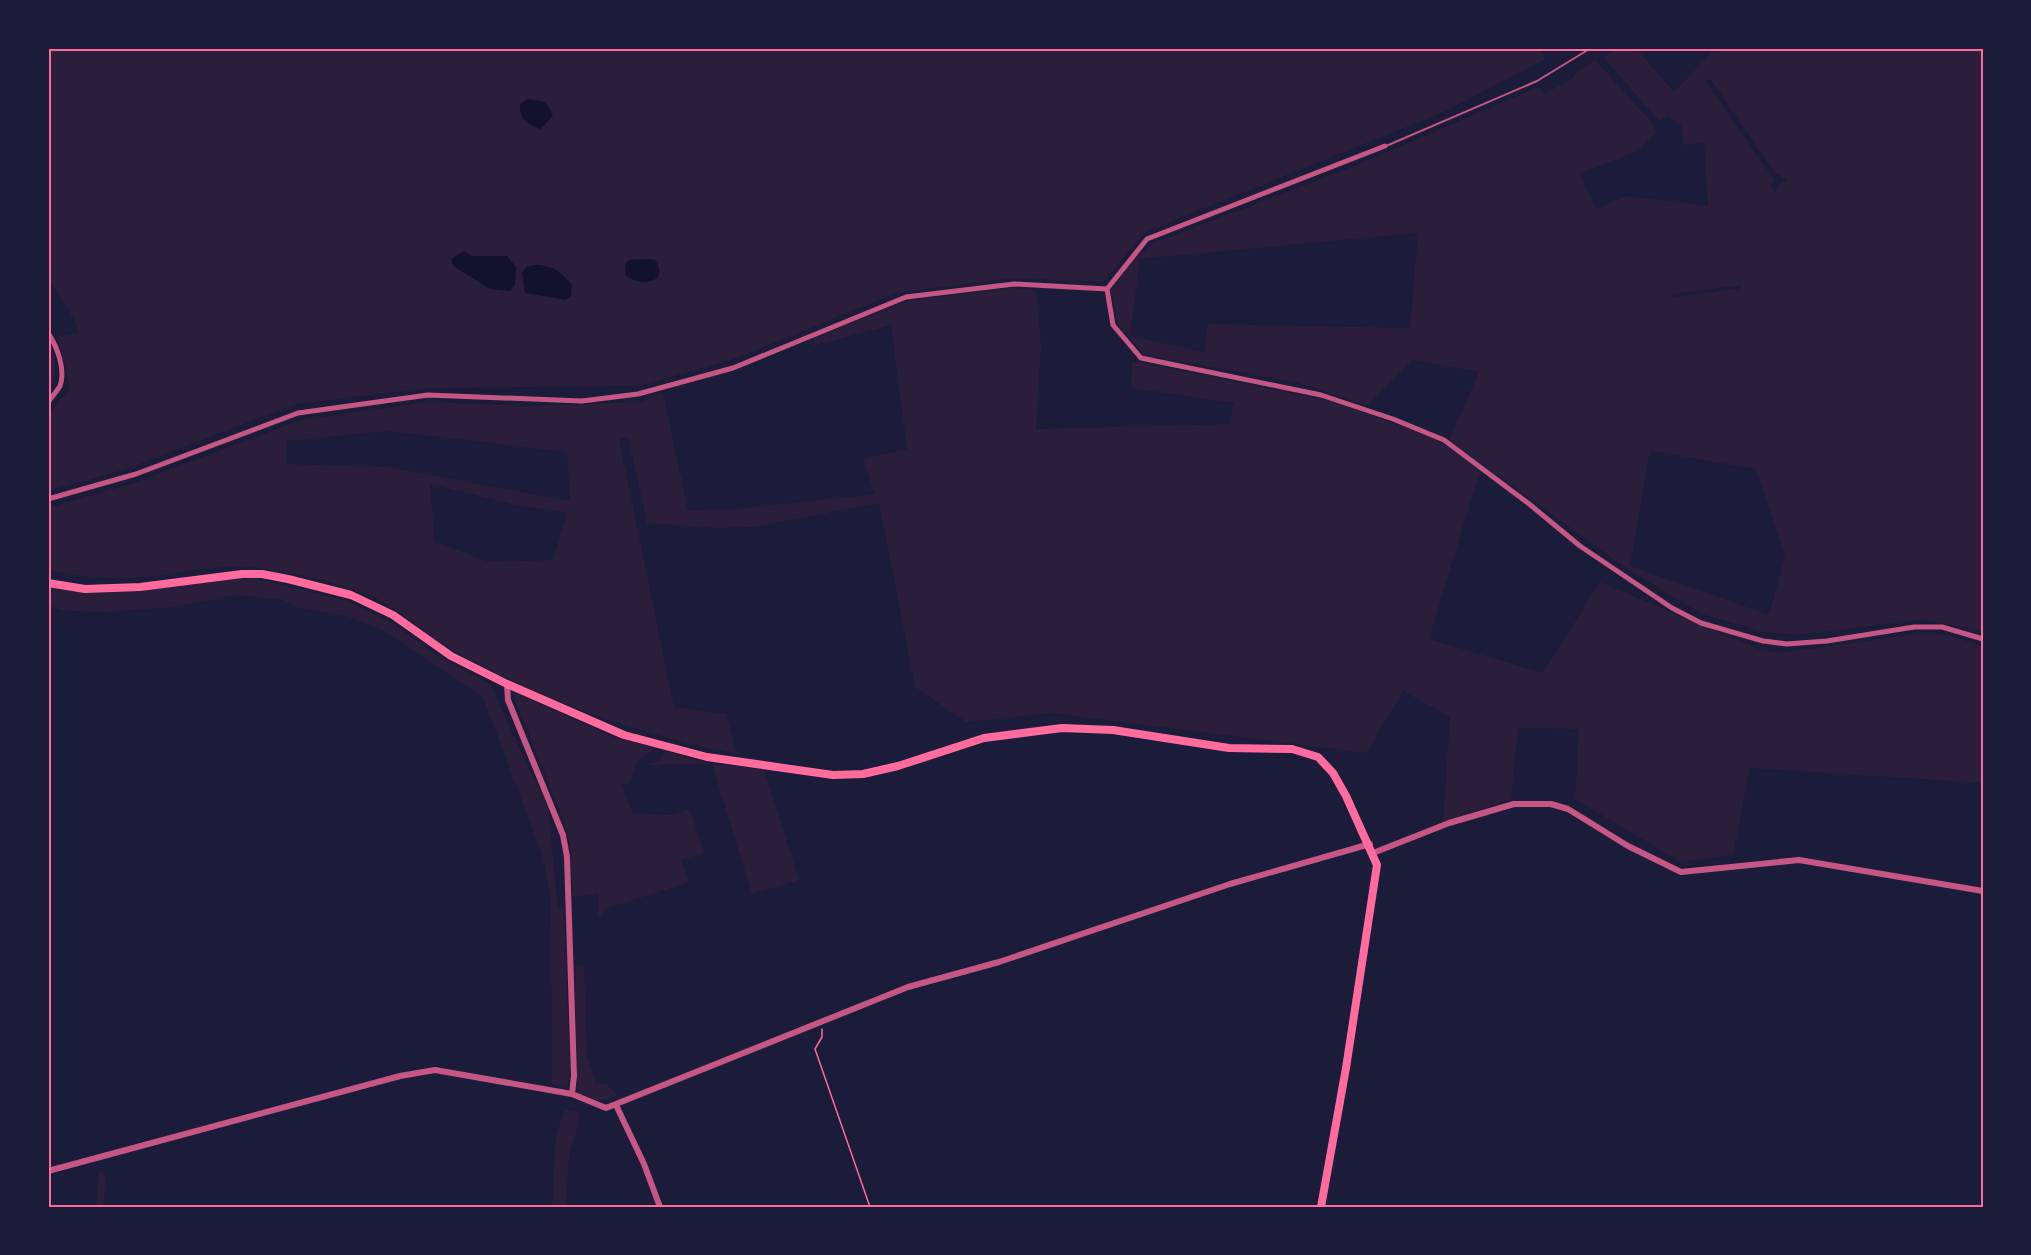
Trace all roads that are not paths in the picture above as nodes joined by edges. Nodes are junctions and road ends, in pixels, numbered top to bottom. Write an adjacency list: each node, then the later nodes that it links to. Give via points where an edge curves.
1 (1591, 48): 2 (lane, via 1537,81)
2 (1385, 146): 3 (street, via 1147,239)
3 (1107, 289): 6 (street, via 1014,284 906,297 733,368 638,394 582,401 428,395 298,413 136,474); 8 (street, via 1113,325 1141,358 1321,395 1394,418 1444,440 1580,546 1701,623 1787,644 1914,627 1942,627)
4 (48, 333): 5 (street, via 56,344 60,384)
5 (48, 402)
6 (48, 499)
7 (48, 583): 9 (main road, via 85,589 140,587 242,574 288,579 362,600 393,615 451,656)
8 (1983, 639)
9 (507, 684): 10 (main road, via 634,738 708,757 833,775 863,774 898,766 984,738 1062,728 1113,730 1228,748 1304,751 1318,756 1334,773); 13 (street, via 508,700 563,835 567,857)
10 (1370, 844): 11 (main road); 14 (street, via 1230,884 999,963 908,987)
11 (1373, 853): 12 (street, via 1449,823 1514,804 1551,804 1568,809 1628,846 1681,872 1799,860); 17 (main road, via 1377,879)
12 (1983, 891)
13 (572, 1094): 14 (street, via 597,1106); 15 (street, via 435,1070 400,1076)
14 (616, 1105): 16 (street)
15 (48, 1171)
16 (660, 1207)
17 (1321, 1207)

